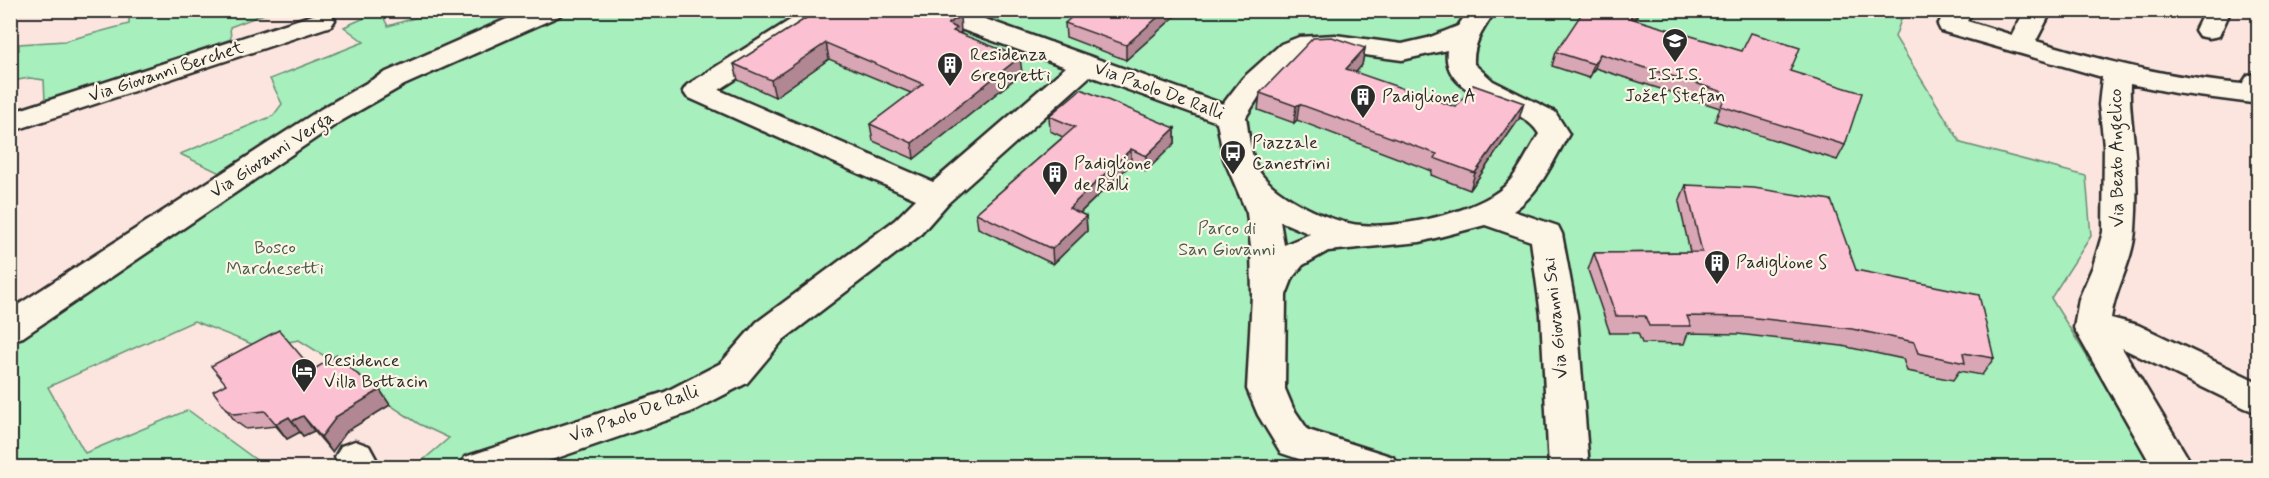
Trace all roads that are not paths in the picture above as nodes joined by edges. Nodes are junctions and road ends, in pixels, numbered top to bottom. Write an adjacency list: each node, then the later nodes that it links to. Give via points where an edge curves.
1 (550, 10): 21 (street, Via Giovanni Verga, via 394,79 331,115)
2 (825, 10): 17 (street, via 697,91)
3 (933, 10): 10 (street, Via Paolo De Ralli)
4 (1960, 10): 8 (street, Via Beato Angelico, via 1951,26)
5 (2039, 10): 8 (street)
6 (322, 20): 15 (street, Via Giovanni Berchet)
7 (1475, 21): 9 (street, via 1436,45 1402,52); 13 (street, via 1458,49 1460,67)
8 (2020, 45): 11 (street, Via Beato Angelico)
9 (1366, 47): 13 (street); 14 (street, via 1309,43 1291,50 1253,84)
10 (1086, 65): 14 (street, Via Paolo De Ralli); 17 (street, Via Paolo De Ralli)
11 (2117, 74): 12 (street, Via Beato Angelico, via 2252,94); 22 (street, Via Beato Angelico, via 2114,105 2119,146 2119,232 2096,299)
12 (2259, 81)
13 (1483, 87): 18 (street, via 1545,118 1554,134 1515,195)
14 (1231, 117): 16 (street, via 1239,159)
15 (10, 123)
16 (1251, 182): 19 (street, via 1278,207 1304,222); 20 (street, via 1263,213)
17 (937, 196): 24 (street, Via Paolo De Ralli, via 907,228 770,331 734,373 678,402)
18 (1484, 213): 19 (street, via 1405,233); 26 (street, Via Giovanni Sai, via 1546,234 1559,315)
19 (1357, 235): 20 (street, via 1309,245 1274,275)
20 (1269, 295): 25 (street, via 1266,388 1277,415 1295,442)
21 (10, 328)
22 (2092, 328): 23 (street, via 2125,334); 27 (street)
23 (2259, 398)
24 (479, 468)
25 (1379, 468)
26 (1569, 468)
27 (2174, 468)

